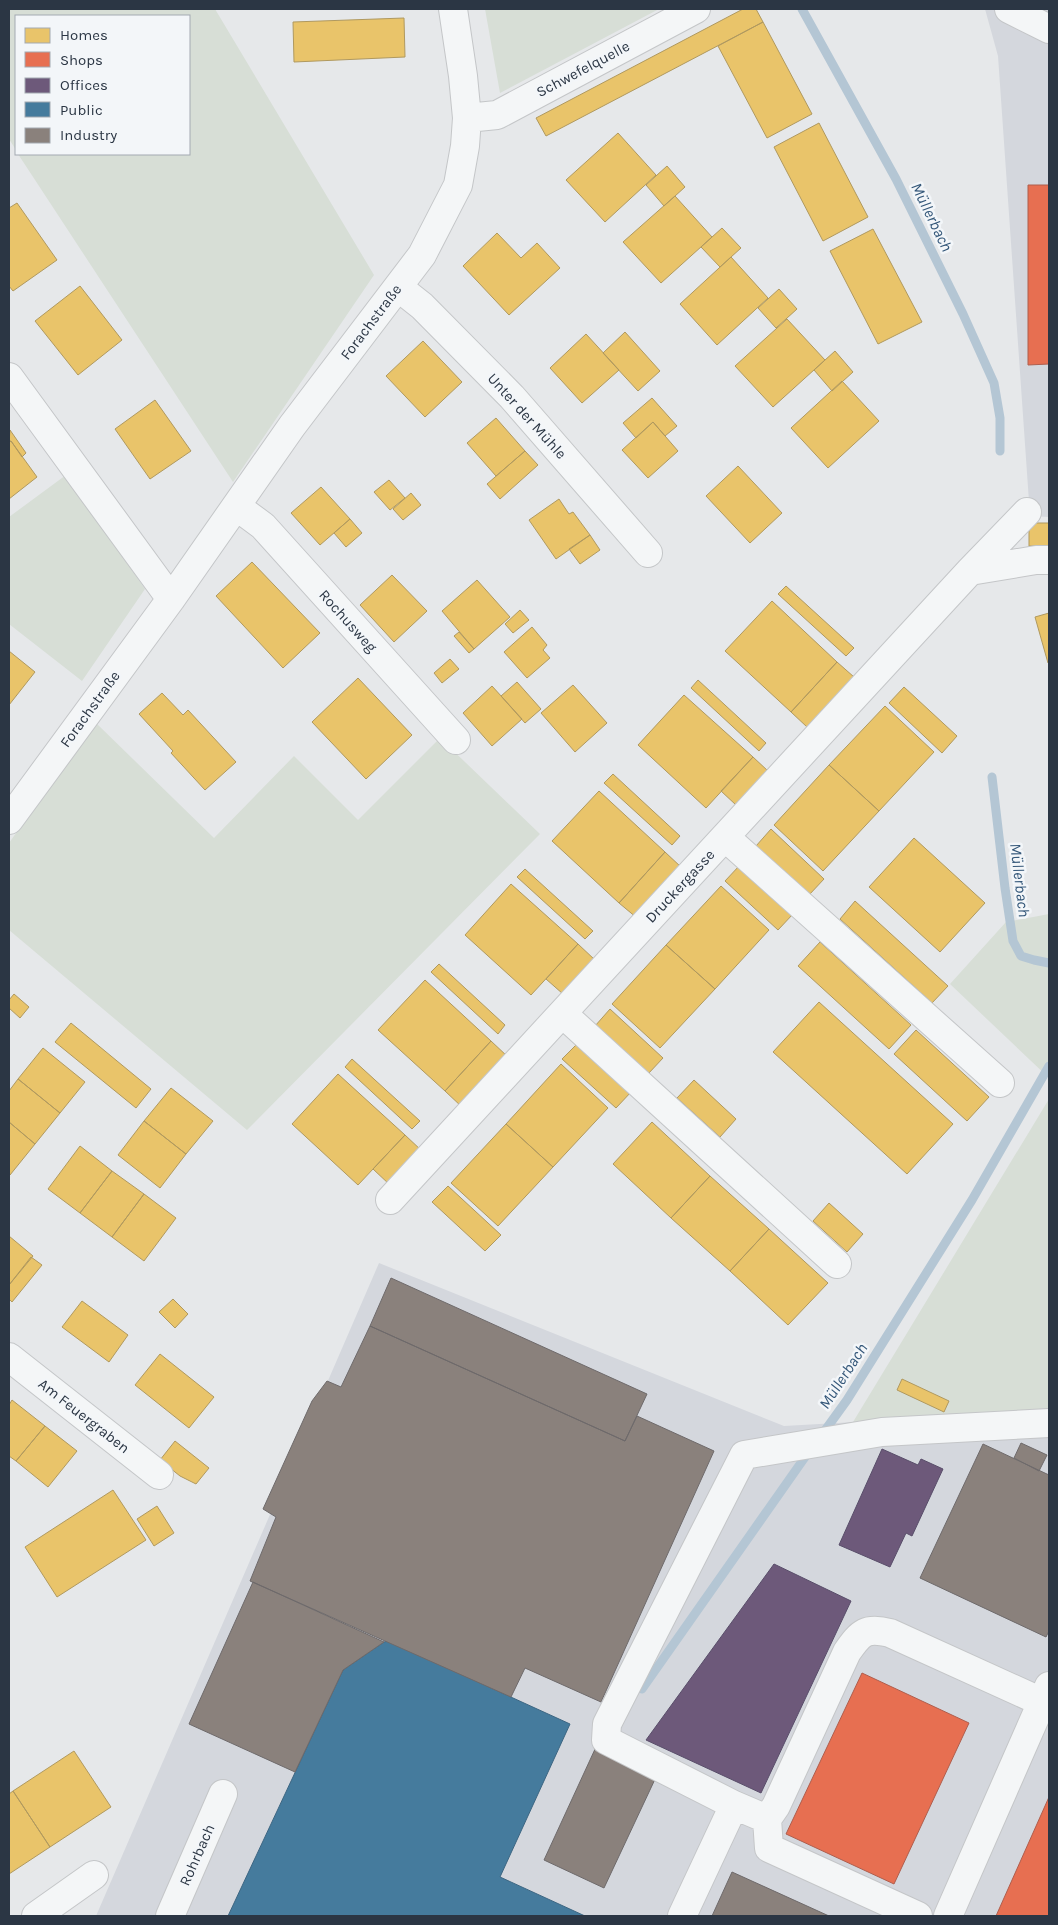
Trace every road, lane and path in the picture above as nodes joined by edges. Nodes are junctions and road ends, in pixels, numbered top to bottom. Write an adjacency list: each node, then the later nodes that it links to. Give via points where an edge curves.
1 (453, 9): 5 (street, Forachstraße)
2 (696, 9): 5 (street, Schwefelquelle, via 497,115)
3 (1009, 9): 4 (street)
4 (1049, 28)
5 (467, 118): 6 (street, Forachstraße, via 458,185 422,254)
6 (398, 287): 8 (street, Forachstraße, via 292,426); 10 (street, Unter der Mühle, via 422,306 512,397)
7 (9, 378): 13 (street)
8 (236, 506): 13 (street, Forachstraße); 14 (street, Rochusweg, via 263,526)
9 (1027, 512): 12 (street, Druckergasse)
10 (648, 553)
11 (1049, 560): 12 (street)
12 (970, 571): 16 (street, Druckergasse)
13 (171, 599): 15 (street, Forachstraße)
14 (456, 740)
15 (9, 820)
16 (725, 837): 17 (street, Druckergasse); 18 (street)
17 (563, 1014): 19 (street, Druckergasse); 20 (street)
18 (1000, 1083)
19 (390, 1200)
20 (837, 1264)
21 (9, 1357): 23 (street, Am Feuergraben)
22 (1049, 1423): 26 (street, via 882,1432 744,1455 607,1724 606,1740)
23 (159, 1476)
24 (1046, 1693): 27 (street, via 890,1634 875,1630 858,1636 847,1652 776,1806); 33 (street)
25 (224, 1794): 30 (street, Rohrbach)
26 (734, 1805): 27 (street); 31 (street)
27 (767, 1819): 32 (street, via 769,1848)
28 (94, 1875): 29 (street)
29 (36, 1916)
30 (170, 1916)
31 (682, 1916)
32 (918, 1916)
33 (948, 1916)

